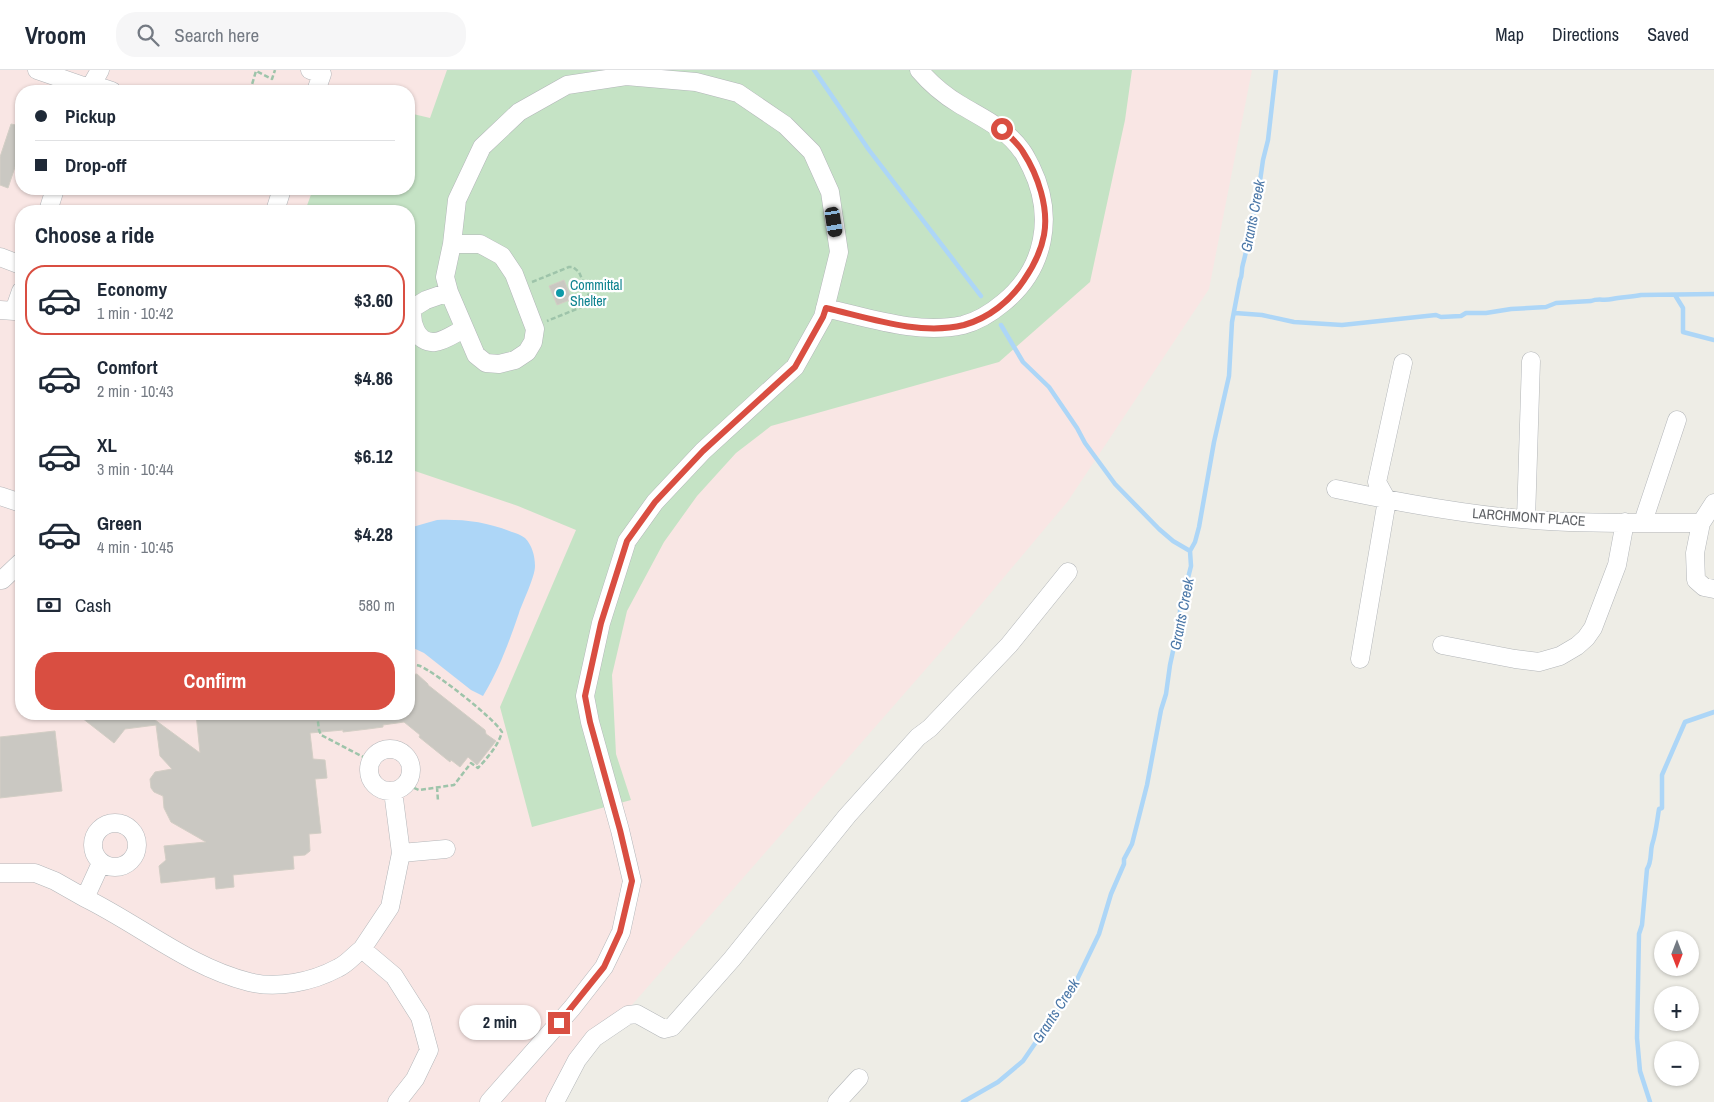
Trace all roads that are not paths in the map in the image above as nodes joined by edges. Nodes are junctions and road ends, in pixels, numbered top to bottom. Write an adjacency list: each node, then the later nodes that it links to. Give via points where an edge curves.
1 (37, 70): 5 (street)
2 (310, 70): 6 (street, via 322,74)
3 (919, 70): 13 (street, via 930,83 957,103 1002,129 1023,151 1036,178 1044,206 1044,235 1034,264 1015,293 987,316 964,325 928,329)
4 (698, 76): 7 (street, via 626,76 567,85 519,112 482,147 457,200); 13 (street, via 738,94 785,125 812,152 830,192 839,252)
5 (92, 83)
6 (318, 85)
7 (452, 244): 10 (street, via 445,277); 16 (street, via 480,244 502,256 514,274 534,327 534,342 515,360 486,363 476,355)
8 (0, 257): 9 (street)
9 (15, 262)
10 (449, 292): 11 (street); 16 (street)
11 (415, 307)
12 (15, 308): 14 (street, via 14,311)
13 (826, 308): 44 (street, via 795,367 703,451 655,502 627,541 601,623 585,696 632,881 620,932 599,974)
14 (0, 310)
15 (415, 329): 16 (street, via 427,341 436,342)
16 (464, 329)
17 (1531, 361): 25 (street)
18 (1403, 363): 22 (street, via 1377,482)
19 (1677, 420): 27 (street)
20 (1336, 489): 22 (street, LARCHMONT PLACE)
21 (0, 496): 23 (street)
22 (1387, 500): 25 (street, LARCHMONT PLACE); 34 (street)
23 (15, 501)
24 (1714, 503): 28 (street)
25 (1526, 519): 26 (street, LARCHMONT PLACE)
26 (1625, 522): 27 (street, LARCHMONT PLACE); 33 (street, via 1617,565 1593,628 1577,646 1560,656 1539,662)
27 (1643, 522): 28 (street, LARCHMONT PLACE)
28 (1701, 523): 32 (street, via 1695,553 1696,580)
29 (15, 568): 31 (street)
30 (1068, 572): 45 (street, via 1009,645 930,728 918,736 848,816 672,1027 664,1029 637,1014 628,1015 594,1038 577,1060)
31 (0, 580)
32 (1714, 590)
33 (1442, 645)
34 (1360, 659)
35 (399, 788): 35 (street, via 386,790 375,784 369,772 371,761 383,750 397,750 408,758 411,772); 37 (street)
36 (446, 849): 37 (street)
37 (401, 852): 41 (street, via 390,907)
38 (101, 863): 40 (street)
39 (0, 873): 40 (street, via 35,873)
40 (85, 898): 41 (street, via 208,967 250,982 282,985 315,978 339,968)
41 (362, 949): 43 (street, via 394,976 420,1017 429,1050 415,1079)
42 (859, 1078): 46 (street)
43 (397, 1102)
44 (489, 1102)
45 (555, 1102)
46 (837, 1102)

